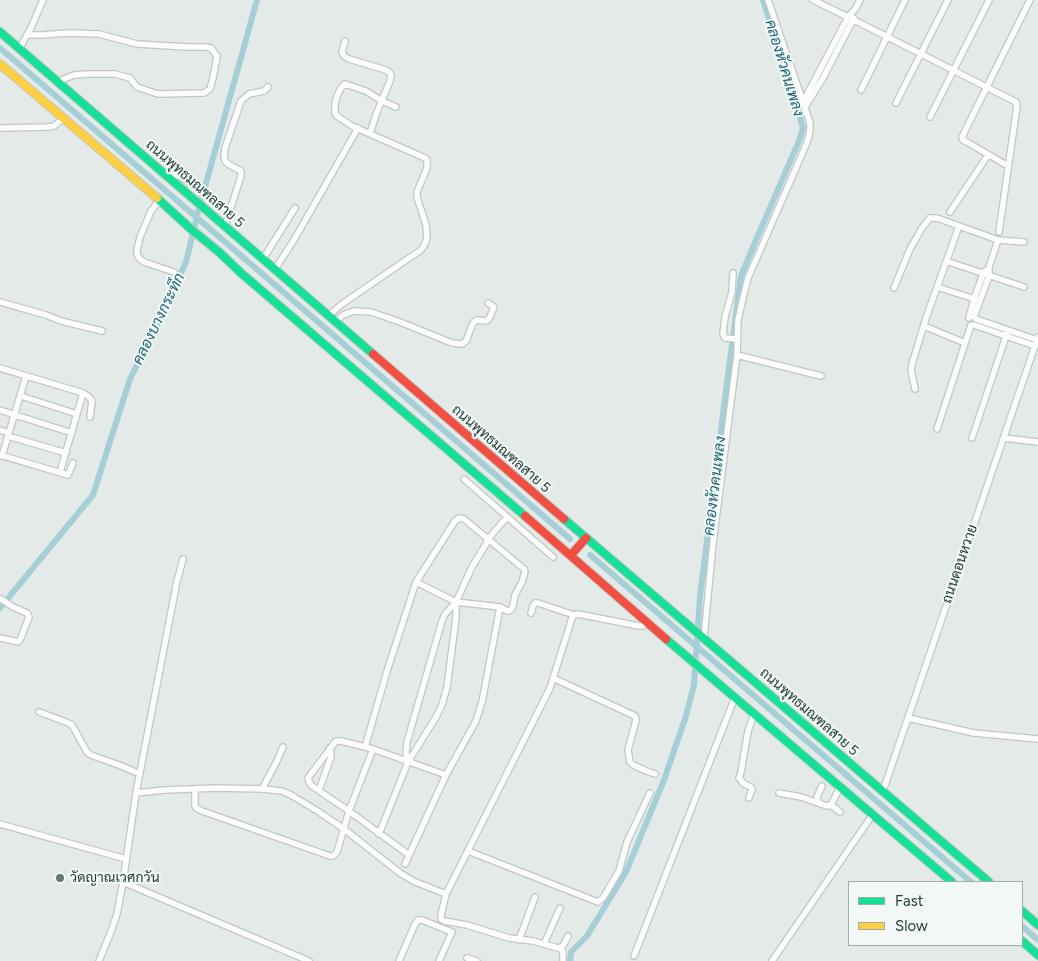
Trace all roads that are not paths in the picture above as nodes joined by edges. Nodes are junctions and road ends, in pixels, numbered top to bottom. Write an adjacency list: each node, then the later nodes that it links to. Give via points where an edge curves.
1 (43, 0): 11 (street)
2 (768, 0): 24 (street)
3 (814, 0): 9 (street)
4 (860, 0): 9 (street)
5 (905, 0): 12 (street)
6 (948, 0): 15 (street)
7 (989, 0): 17 (street)
8 (1030, 0): 20 (street)
9 (851, 18): 12 (street); 24 (street)
10 (0, 32): 14 (main road, ถนนพุทธมณฑลสาย 5)
11 (27, 35): 14 (street); 18 (street, via 100,34 137,44 211,48 217,56 210,89 204,93 158,94 137,88 130,78 115,74 74,75)
12 (887, 36): 15 (street); 21 (street)
13 (345, 41): 22 (street, via 344,56 386,70 391,75)
14 (19, 48): 18 (main road, ถนนพุทธมณฑลสาย 5)
15 (921, 54): 17 (street); 23 (street)
16 (0, 64): 27 (main road)
17 (954, 71): 20 (street); 26 (street)
18 (58, 83): 33 (main road, ถนนพุทธมณฑลสาย 5)
19 (268, 87): 38 (street, via 260,93 249,94 241,101 225,148 225,161 241,171)
20 (987, 87): 31 (street, via 962,137); 32 (street, via 1016,102)
21 (861, 90)
22 (382, 101): 25 (street); 29 (street, via 350,85 345,84 341,88 334,113); 30 (street)
23 (896, 104)
24 (804, 105): 61 (street, via 810,123 809,136 748,278)
25 (396, 107)
26 (930, 117)
27 (63, 119): 28 (street, via 48,127); 35 (main road)
28 (0, 128)
29 (358, 128): 30 (street); 45 (street)
30 (370, 133): 55 (street, via 427,160 417,192 427,237 421,250)
31 (988, 155): 32 (street); 37 (street)
32 (1008, 166): 40 (street)
33 (167, 176): 34 (street, via 180,176); 38 (main road, ถนนพุทธมณฑลสาย 5)
34 (193, 185)
35 (159, 201): 46 (street, via 140,237 137,254 144,262); 88 (main road)
36 (295, 208): 43 (street)
37 (950, 212)
38 (225, 226): 43 (main road, ถนนพุทธมณฑลสาย 5)
39 (959, 226): 41 (street); 44 (street); 51 (street, via 933,218 927,220 910,249)
40 (999, 232)
41 (998, 240): 42 (street); 48 (street)
42 (1024, 242)
43 (263, 259): 45 (main road, ถนนพุทธมณฑลสาย 5)
44 (946, 261): 48 (street); 49 (street)
45 (275, 269): 55 (main road, ถนนพุทธมณฑลสาย 5)
46 (174, 272)
47 (733, 273): 61 (street, via 723,334 725,338)
48 (986, 275): 50 (street); 52 (street)
49 (937, 287): 52 (street); 58 (street)
50 (1024, 287)
51 (894, 288)
52 (976, 300): 56 (street, via 970,308)
53 (0, 302): 59 (street, via 61,322)
54 (488, 303): 57 (street, via 494,308 490,317 473,323 462,344 371,312 354,311)
55 (328, 316): 57 (main road, ถนนพุทธมณฑลสาย 5)
56 (973, 321): 60 (street); 63 (street)
57 (335, 322): 90 (main road, ถนนพุทธมณฑลสาย 5)
58 (924, 326): 63 (street); 68 (street, via 911,370)
59 (102, 331)
60 (1007, 333): 62 (street); 79 (street)
61 (736, 339): 64 (street)
62 (1037, 341): 80 (street, ถนนดอนหวาย)
63 (965, 342): 75 (street)
64 (737, 355): 67 (street); 103 (street, via 712,543)
65 (0, 368): 66 (street)
66 (26, 376): 69 (street); 70 (street)
67 (821, 376)
68 (915, 389)
69 (83, 393): 73 (street); 74 (street, via 92,401)
70 (20, 396): 72 (street); 73 (street)
71 (0, 410): 72 (street)
72 (14, 414): 77 (street); 78 (street)
73 (77, 414): 77 (street)
74 (90, 417)
75 (937, 429)
76 (0, 430): 78 (street)
77 (72, 432): 82 (street)
78 (8, 434): 82 (street); 83 (street)
79 (972, 438)
80 (1004, 438): 81 (street); 108 (street, ถนนดอนหวาย)
81 (1038, 442)
82 (66, 453): 85 (street)
83 (1, 455): 85 (street)
84 (73, 463): 85 (street, via 68,475)
85 (60, 472)
86 (464, 479): 87 (street)
87 (508, 518): 89 (street); 91 (street)
88 (538, 527): 89 (street); 92 (main road)
89 (529, 536): 93 (street)
90 (586, 538): 92 (main road); 103 (main road, ถนนพุทธมณฑลสาย 5)
91 (488, 541): 95 (street, via 459,518); 97 (street); 98 (street, via 525,572 511,610)
92 (571, 555): 101 (main road)
93 (553, 557)
94 (183, 559): 115 (street)
95 (416, 582): 97 (street); 110 (street)
96 (2, 598): 102 (street, via 9,606 29,614 29,617 18,642)
97 (456, 602): 98 (street); 114 (street, via 445,614 431,656 407,742); 114 (street, via 447,687 442,705)
98 (500, 607): 117 (street, via 480,711)
99 (531, 613): 100 (street, via 538,603)
100 (574, 615): 101 (street, via 638,626); 104 (street)
101 (647, 622): 105 (main road)
102 (0, 638)
103 (704, 638): 123 (main road, ถนนพุทธมณฑลสาย 5)
104 (553, 678): 116 (street, via 635,716 628,750 630,762); 136 (street)
105 (735, 697): 107 (main road); 154 (street)
106 (39, 712): 115 (street, via 72,725 91,755)
107 (754, 714): 119 (main road); 127 (street, via 738,778 751,787)
108 (908, 718): 109 (street, via 974,733); 123 (street, ถนนดอนหวาย)
109 (1038, 739)
110 (365, 746): 112 (street, via 338,740); 113 (street)
111 (283, 747): 121 (street)
112 (330, 748): 122 (street, via 331,757); 122 (street, via 308,778)
113 (373, 749): 114 (street); 130 (street)
114 (408, 762): 117 (street); 135 (street)
115 (140, 774): 124 (street)
116 (655, 774)
117 (446, 775): 137 (street)
118 (822, 786): 128 (street)
119 (840, 787): 129 (street); 132 (main road)
120 (196, 789): 121 (street); 124 (street); 134 (street, via 195,805 202,811 330,856 337,852)
121 (262, 789): 134 (street, via 291,795)
122 (319, 790): 130 (street)
123 (883, 791): 141 (main road, ถนนพุทธมณฑลสาย 5)
124 (136, 793): 138 (street)
125 (650, 793): 136 (street, via 627,842 620,871 598,902)
126 (779, 793): 128 (street)
127 (749, 798)
128 (818, 803): 129 (street)
129 (831, 805): 131 (street)
130 (349, 811): 134 (street); 135 (street)
131 (840, 812)
132 (872, 814): 140 (main road); 162 (street)
133 (0, 824): 138 (street)
134 (344, 829): 143 (street, via 400,873)
135 (379, 834): 137 (street)
136 (468, 851): 143 (street)
137 (409, 855): 139 (street)
138 (126, 859): 142 (street)
139 (404, 864)
140 (951, 881)
141 (988, 881)
142 (123, 882): 156 (street, via 112,929); 157 (street)
143 (446, 894): 149 (street, via 441,915 444,921)
144 (535, 897): 149 (street)
145 (560, 908): 151 (street)
146 (1023, 912): 147 (main road)
147 (1038, 924)
148 (568, 936): 152 (street)
149 (519, 940): 151 (street)
150 (1023, 942): 153 (main road)
151 (544, 944): 152 (street)
152 (560, 948): 161 (street)
153 (1038, 955)
154 (634, 956)
155 (467, 958): 160 (street)
156 (99, 961)
157 (309, 961)
158 (398, 961): 159 (street, via 418,920 452,932)
159 (438, 961)
160 (476, 961)
161 (563, 961)
162 (772, 961)

